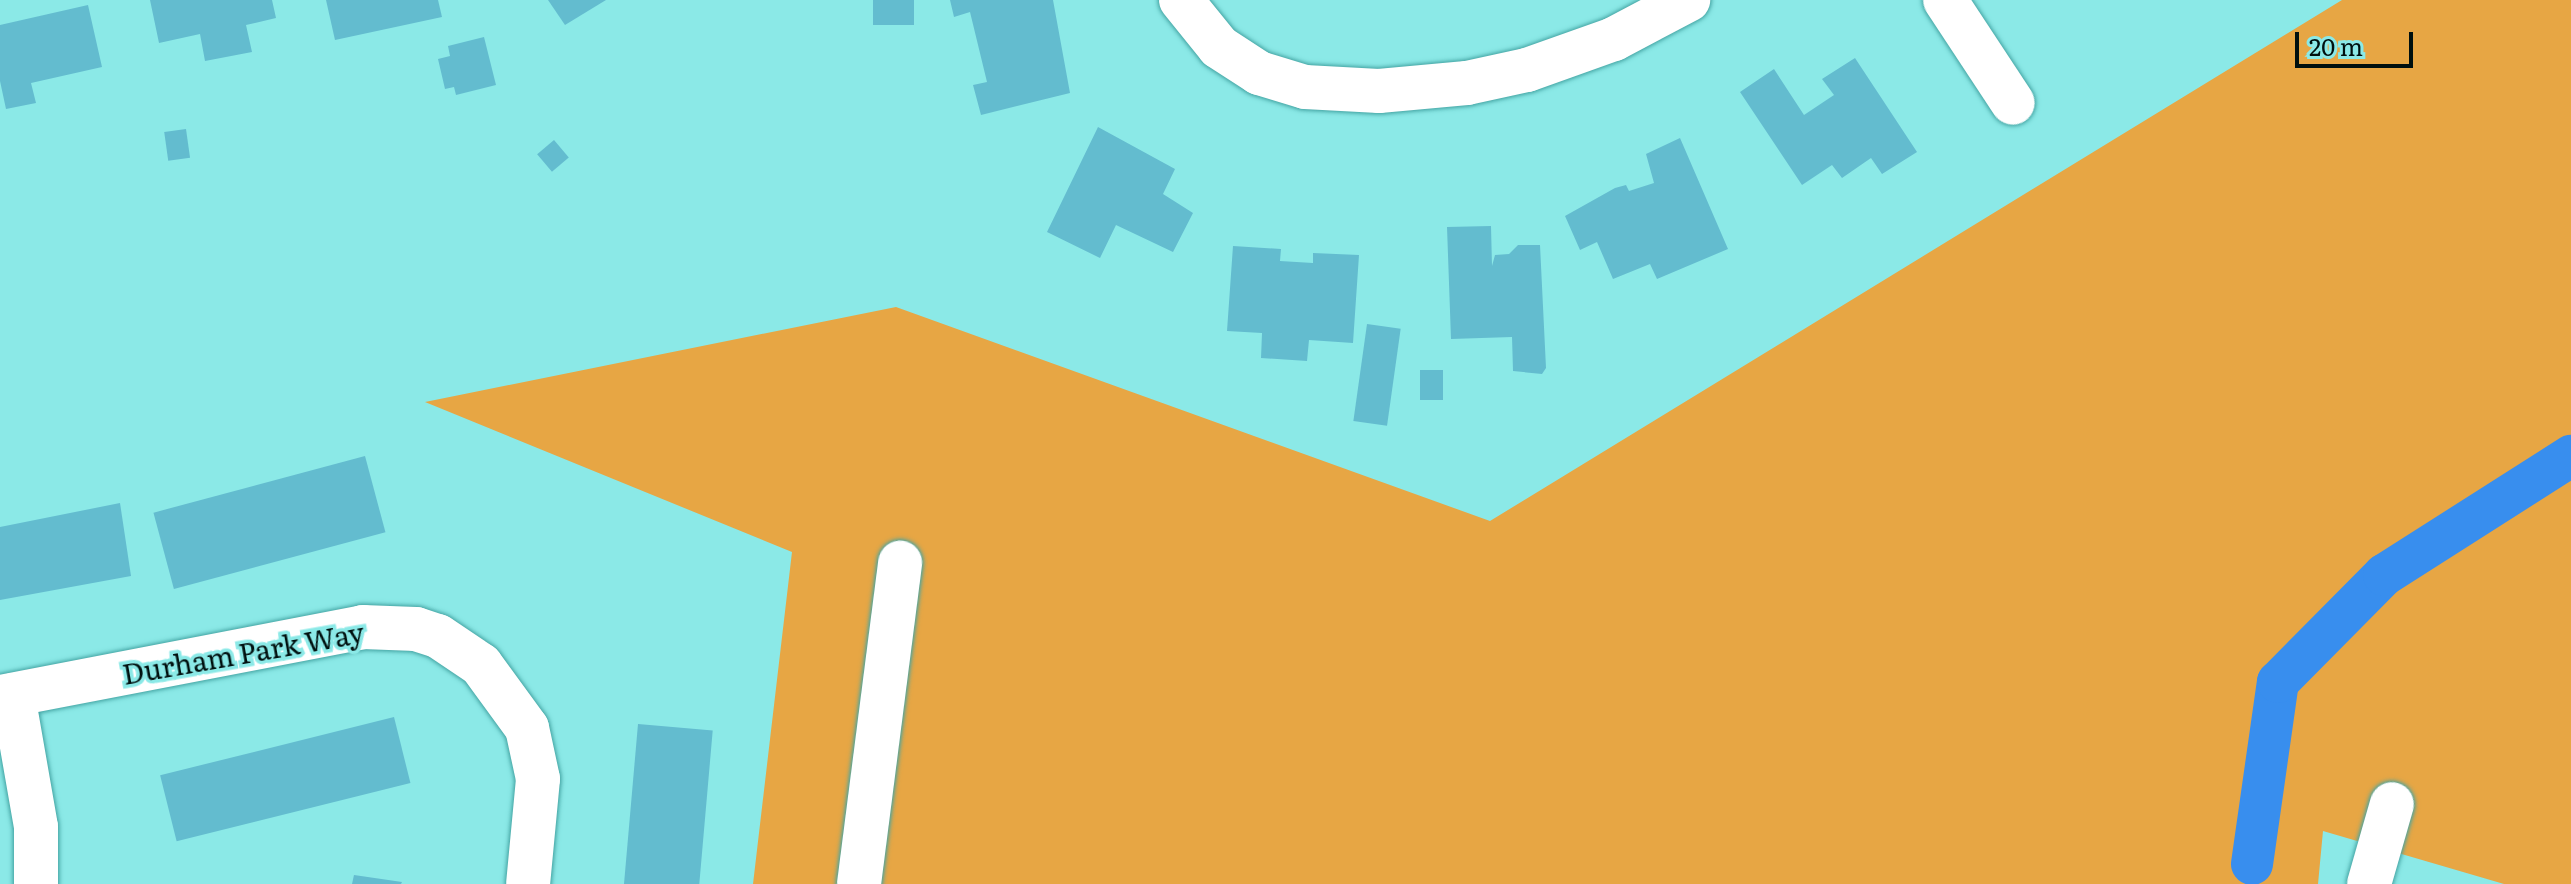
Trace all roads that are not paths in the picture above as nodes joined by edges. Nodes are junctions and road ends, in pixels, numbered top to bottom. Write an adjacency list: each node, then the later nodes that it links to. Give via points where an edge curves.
1 (1181, 0): 2 (street, via 1219,47 1259,73 1305,87 1379,91 1467,83 1527,70 1614,39)
2 (1688, 0)
3 (1963, 6): 4 (street)
4 (2013, 103)
5 (900, 563): 10 (street)
6 (6, 696): 8 (street, via 36,827); 9 (street, Durham Park Way, via 363,627 416,629 438,636 481,665 527,728 538,779)
7 (2392, 804): 11 (street)
8 (36, 884)
9 (528, 884)
10 (859, 884)
11 (2369, 884)

